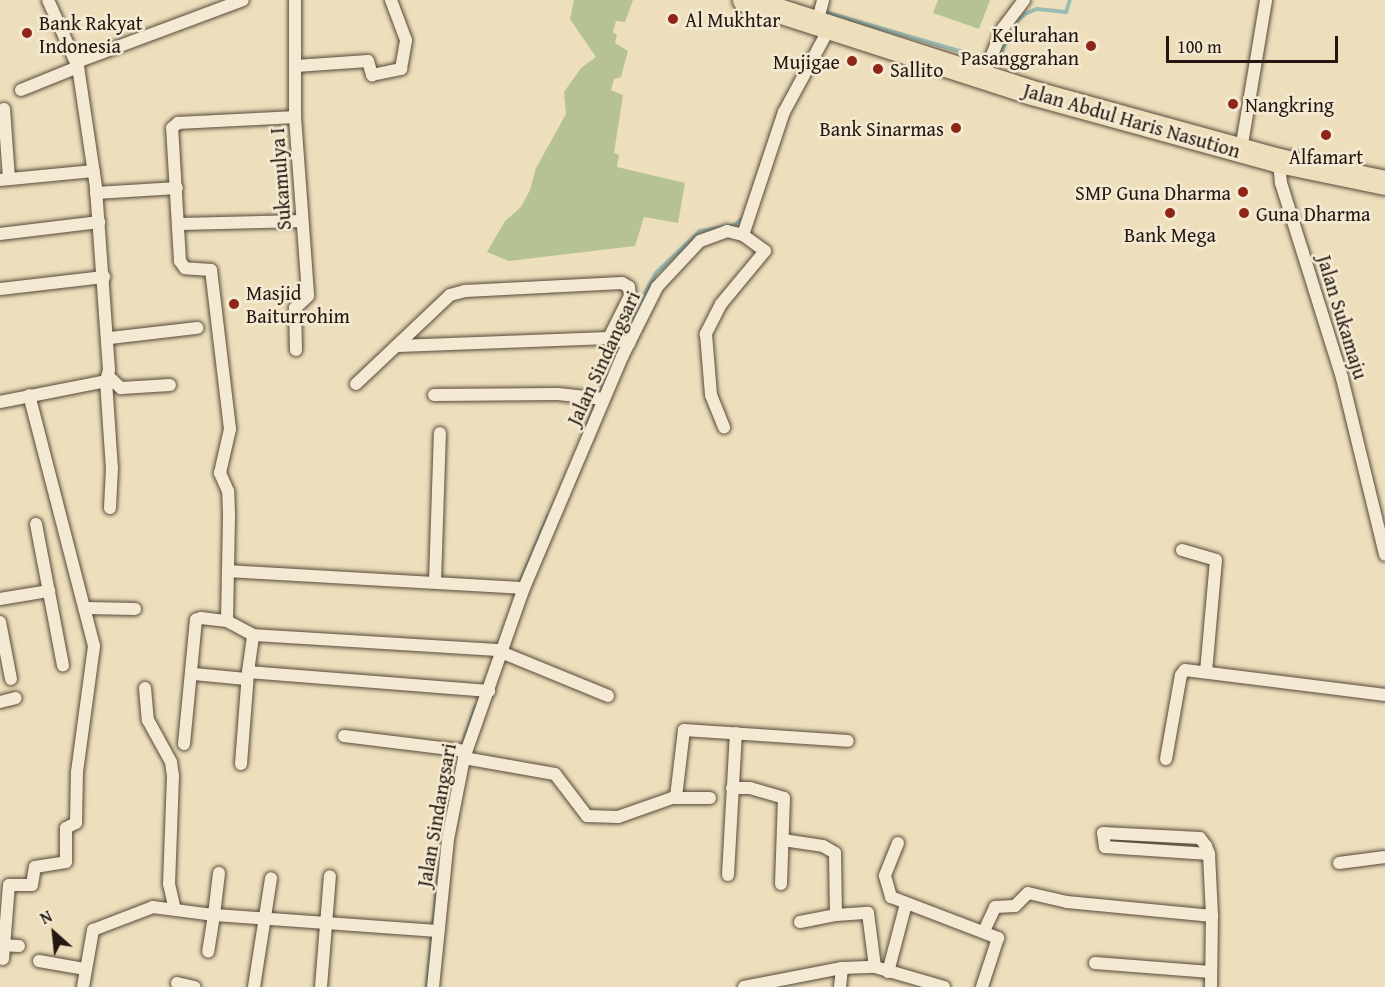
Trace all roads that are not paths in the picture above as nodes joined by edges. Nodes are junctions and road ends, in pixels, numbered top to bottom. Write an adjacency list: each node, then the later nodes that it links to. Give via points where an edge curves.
1 (48, 0): 10 (street)
2 (243, 0): 10 (street)
3 (295, 0): 11 (street, Sukamulya I)
4 (390, 0): 11 (street, via 406,40 401,69 372,75 368,61)
5 (745, 0): 9 (highway, Jalan Abdul Haris Nasution)
6 (824, 0): 9 (street)
7 (1024, 0): 12 (street, via 1014,9)
8 (1266, 0): 16 (street)
9 (823, 25): 12 (highway, Jalan Abdul Haris Nasution); 27 (street, via 784,112)
10 (77, 65): 13 (street); 18 (street)
11 (296, 66): 15 (street, Sukamulya I)
12 (986, 66): 16 (highway, Jalan Abdul Haris Nasution)
13 (21, 90)
14 (4, 109): 19 (street)
15 (295, 117): 21 (street, via 174,125); 23 (street, Sukamulya I)
16 (1241, 150): 17 (highway, Jalan Abdul Haris Nasution)
17 (1279, 161): 20 (highway, Jalan Abdul Haris Nasution); 49 (street, Jalan Sukamaju, via 1281,183 1342,378)
18 (94, 171): 19 (street); 22 (street)
19 (5, 179)
20 (1385, 183)
21 (177, 188): 22 (street); 25 (street)
22 (96, 193): 24 (street)
23 (302, 221): 25 (street); 36 (street, Sukamulya I, via 308,296 295,308)
24 (99, 222): 26 (street); 28 (street)
25 (181, 224): 50 (street, via 181,266 211,270 230,429 220,473 226,486)
26 (0, 234)
27 (743, 235): 33 (street, Jalan Sindangsari, via 725,231 700,241 657,287); 44 (street, via 765,253 721,304 706,334 711,395)
28 (104, 278): 29 (street); 32 (street)
29 (0, 289)
30 (421, 325): 33 (street, via 450,295 465,291 622,283 629,287 630,296); 34 (street); 35 (street)
31 (197, 328): 32 (street)
32 (110, 338): 37 (street)
33 (621, 340): 35 (street); 42 (street, Jalan Sindangsari)
34 (398, 346): 35 (street); 38 (street)
35 (426, 346)
36 (296, 350)
37 (107, 378): 39 (street, via 121,388); 40 (street); 46 (street, via 112,462)
38 (356, 384)
39 (170, 385)
40 (29, 395): 43 (street); 55 (street)
41 (434, 395): 42 (street)
42 (598, 397): 52 (street, Jalan Sindangsari)
43 (0, 402)
44 (724, 427)
45 (440, 433): 51 (street)
46 (110, 508)
47 (36, 524): 53 (street)
48 (1182, 550): 62 (street, via 1216,560)
49 (1385, 555)
50 (228, 571): 51 (street); 57 (street)
51 (435, 581): 52 (street)
52 (521, 587): 60 (street, Jalan Sindangsari)
53 (49, 591): 54 (street); 61 (street)
54 (0, 600)
55 (87, 608): 56 (street); 102 (street, via 94,646 77,772 76,823 67,826 65,864 35,867 32,885 9,885)
56 (135, 609)
57 (227, 621): 59 (street); 63 (street, via 196,621)
58 (0, 622): 65 (street)
59 (253, 635): 60 (street); 64 (street)
60 (504, 652): 67 (street, Jalan Sindangsari); 69 (street)
61 (63, 665)
62 (1206, 672): 68 (street); 77 (street, via 1185,670 1181,675)
63 (194, 674): 64 (street); 75 (street)
64 (247, 675): 67 (street); 78 (street)
65 (11, 679)
66 (146, 688): 93 (street, via 148,720 172,768 174,830 169,884)
67 (489, 691): 76 (street, Jalan Sindangsari)
68 (1385, 695)
69 (608, 696)
70 (16, 698): 71 (street)
71 (0, 702)
72 (736, 734): 74 (street); 79 (street); 80 (street, via 687,729 682,732)
73 (344, 736): 76 (street)
74 (848, 741)
75 (184, 744)
76 (465, 754): 80 (street, via 555,774 587,816 618,817); 100 (street, Jalan Sindangsari)
77 (1166, 759)
78 (241, 764)
79 (732, 788): 82 (street, via 750,788 784,798); 88 (street)
80 (676, 797): 81 (street)
81 (710, 798)
82 (783, 840): 91 (street); 95 (street, via 823,846 835,853)
83 (898, 843): 92 (street, via 884,883 891,897)
84 (1209, 854): 84 (street, via 1200,838 1108,830 1102,844); 96 (street)
85 (1385, 857): 86 (street)
86 (1339, 863)
87 (219, 873): 94 (street)
88 (728, 875)
89 (330, 876): 99 (street)
90 (271, 878): 97 (street)
91 (781, 884)
92 (906, 904): 101 (street); 112 (street)
93 (176, 909): 94 (street); 110 (street, via 153,907 93,930)
94 (214, 915): 97 (street); 104 (street)
95 (836, 915): 98 (street); 108 (street, via 868,913)
96 (1212, 916): 101 (street, via 1067,902 1028,893 1015,906 995,907); 111 (street)
97 (263, 918): 99 (street); 117 (street)
98 (800, 922)
99 (327, 924): 100 (street); 118 (street)
100 (432, 931): 119 (street, Jalan Sindangsari)
101 (987, 932): 124 (street, via 998,942)
102 (2, 945): 103 (street); 105 (street)
103 (19, 946)
104 (208, 952)
105 (3, 959)
106 (39, 962): 110 (street)
107 (1095, 963): 111 (street)
108 (875, 967): 109 (street); 112 (street)
109 (842, 968): 114 (street); 121 (street)
110 (85, 969): 115 (street)
111 (1211, 972): 125 (street)
112 (891, 973): 122 (street); 123 (street)
113 (177, 983): 116 (street)
114 (788, 983): 120 (street)
115 (83, 987)
116 (195, 987)
117 (254, 987)
118 (321, 987)
119 (433, 987)
120 (744, 987)
121 (840, 987)
122 (893, 987)
123 (944, 987)
124 (982, 987)
125 (1211, 987)

